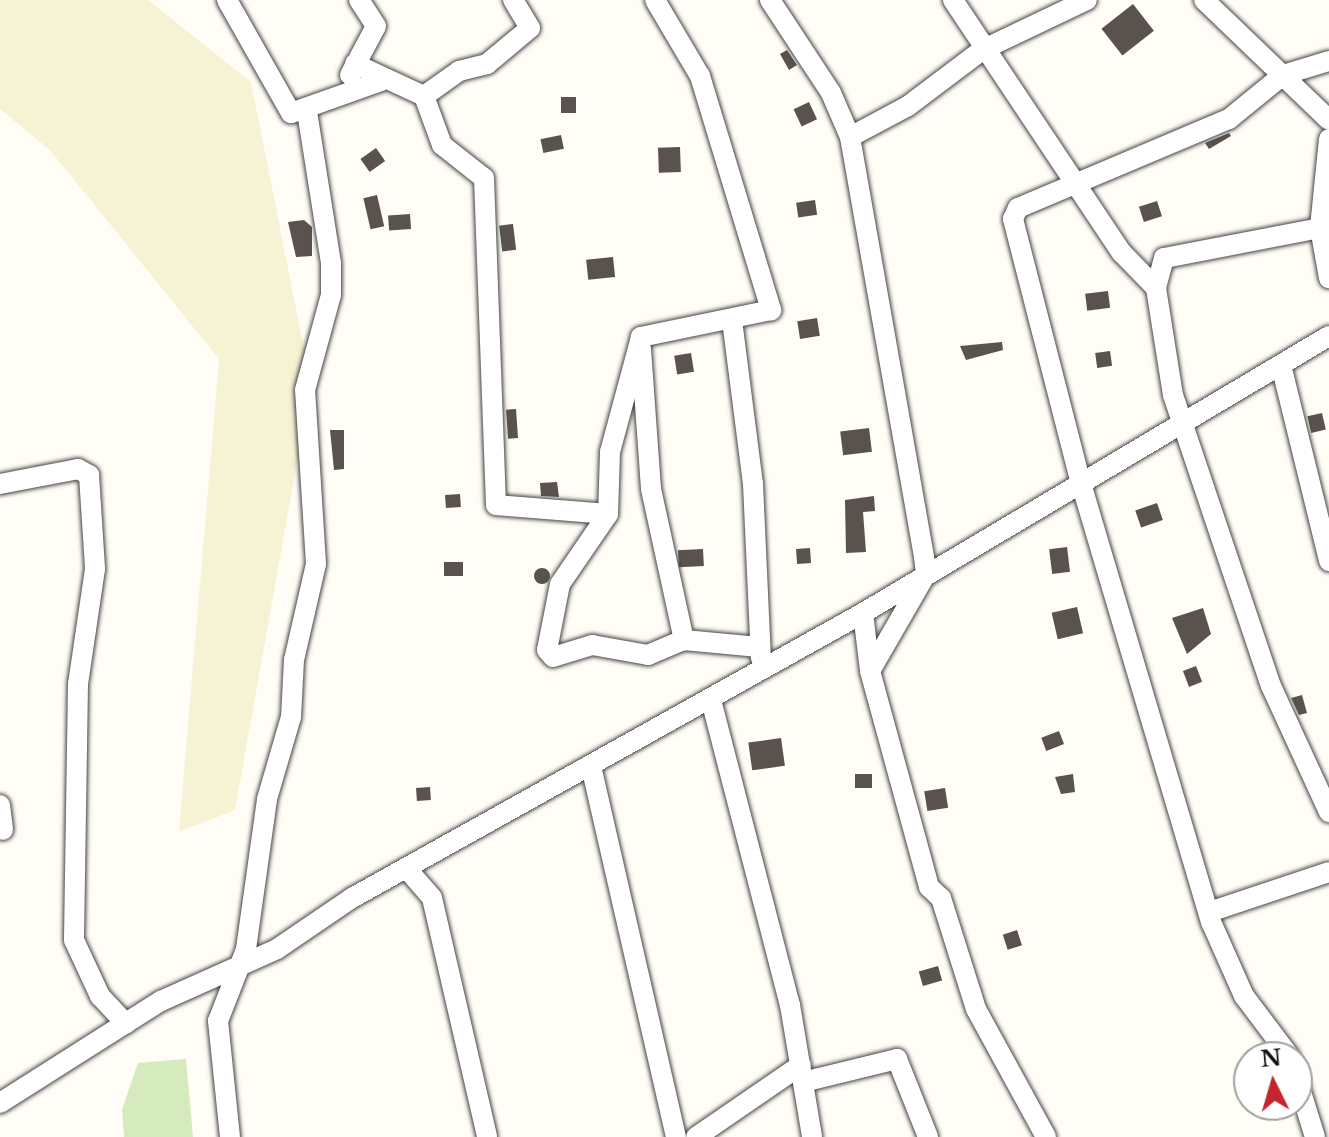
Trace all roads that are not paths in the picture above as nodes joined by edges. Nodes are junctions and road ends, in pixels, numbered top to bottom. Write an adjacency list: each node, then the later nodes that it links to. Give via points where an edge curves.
1 (227, 0): 16 (street, via 291,113)
2 (359, 0): 11 (street, via 376,26)
3 (513, 0): 15 (street, via 530,28 487,64 459,71)
4 (655, 0): 24 (street, via 700,76 764,277 770,312)
5 (770, 0): 18 (street, via 831,93)
6 (953, 0): 9 (street)
7 (1087, 0): 9 (street)
8 (1204, 0): 12 (street)
9 (982, 50): 18 (street, via 908,106); 20 (street)
10 (1329, 61): 12 (street)
11 (355, 64): 13 (street); 14 (street)
12 (1283, 75): 17 (street); 20 (street, via 1229,119)
13 (381, 81): 14 (street); 15 (street)
14 (340, 96): 16 (street)
15 (424, 96): 31 (street, via 442,145 484,178 496,505)
16 (307, 111): 47 (street, via 331,263 331,295 305,390 316,564 294,660 291,717 267,799)
17 (1329, 120)
18 (850, 137): 33 (street)
19 (1329, 139): 21 (street)
20 (1075, 184): 23 (street); 30 (street, via 1018,208 1013,219)
21 (1320, 228): 22 (street); 23 (street, via 1164,258)
22 (1329, 278)
23 (1156, 288): 28 (street, via 1173,395)
24 (732, 320): 26 (street, via 643,336); 36 (street, via 753,484)
25 (1329, 336): 27 (street)
26 (641, 345): 31 (street, via 615,427); 35 (street, via 651,489)
27 (1281, 365): 28 (street); 32 (street)
28 (1185, 422): 30 (street); 42 (street, via 1271,686)
29 (0, 484): 48 (street, via 78,469 89,475 95,569 78,684 74,940 100,996)
30 (1081, 484): 33 (street); 46 (street)
31 (608, 514): 35 (street, via 560,584 548,655 592,645 648,655)
32 (1326, 549)
33 (926, 574): 34 (street); 38 (street)
34 (863, 613): 37 (street); 38 (street)
35 (684, 640): 36 (street)
36 (759, 647): 37 (street)
37 (762, 670): 39 (street)
38 (870, 671): 58 (street, via 953,954)
39 (711, 700): 40 (street); 50 (street)
40 (591, 766): 44 (street); 54 (street)
41 (0, 805): 43 (street)
42 (1329, 812)
43 (3, 830)
44 (407, 869): 47 (street, via 277,949); 53 (street, via 432,898)
45 (1329, 872): 46 (street)
46 (1209, 912): 49 (street, via 1244,996)
47 (242, 962): 48 (street); 52 (street, via 218,1021)
48 (126, 1024): 51 (street)
49 (1278, 1041)
50 (802, 1074): 55 (street); 56 (street); 57 (street, via 897,1059)
51 (0, 1103)
52 (230, 1137)
53 (487, 1137)
54 (676, 1137)
55 (696, 1137)
56 (812, 1137)
57 (928, 1137)
58 (1046, 1137)

